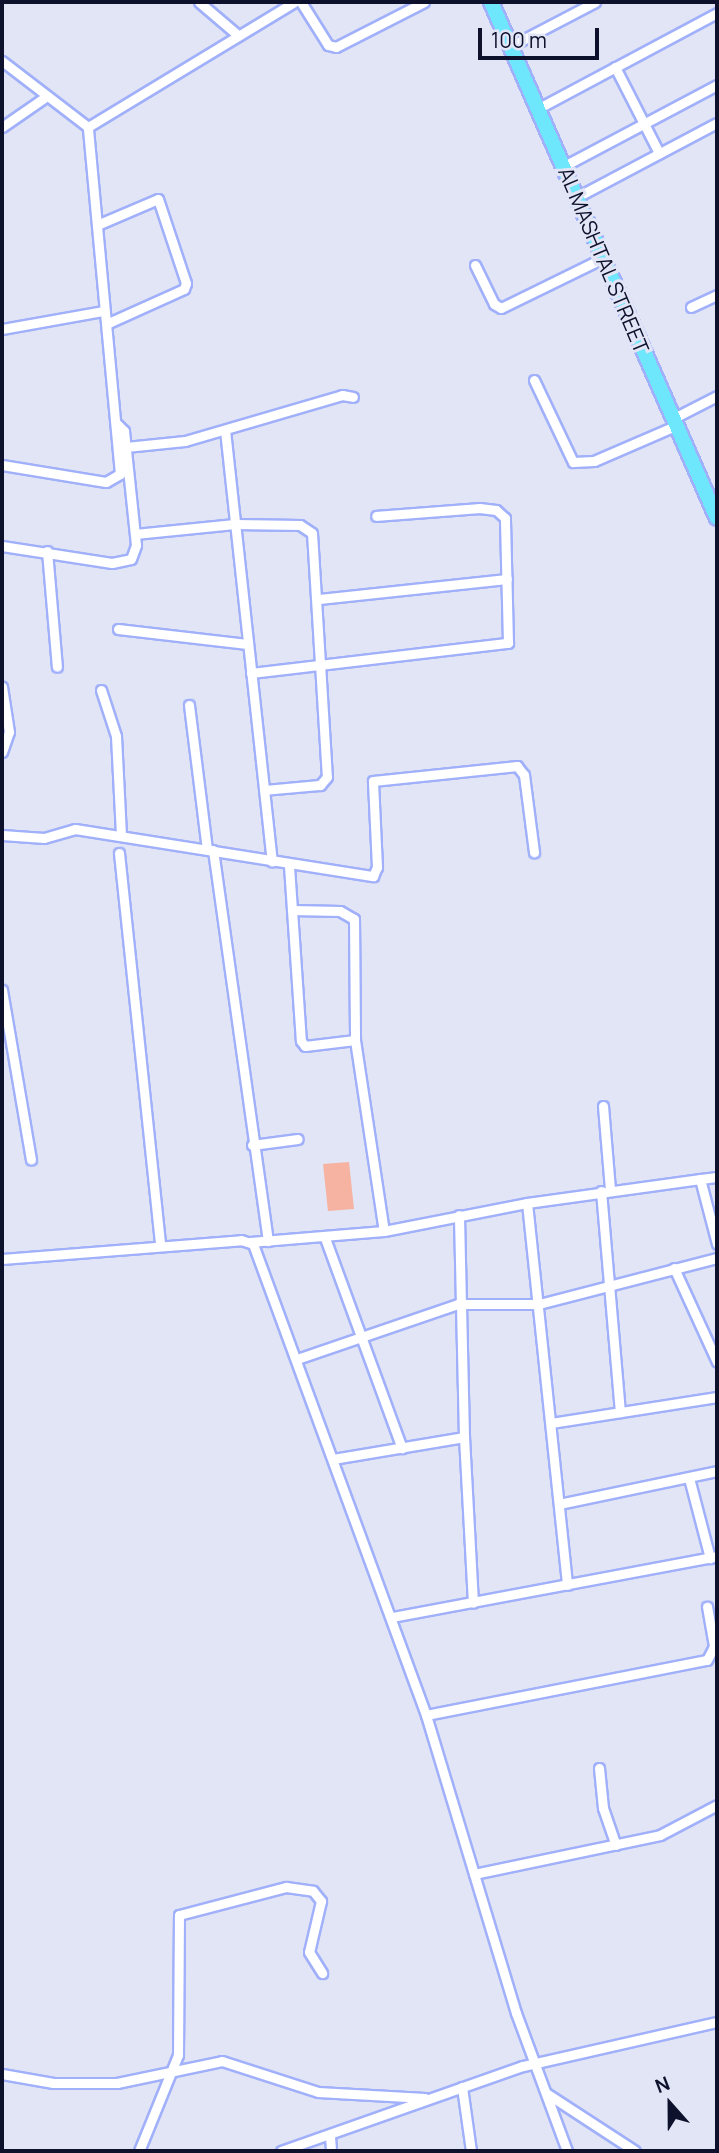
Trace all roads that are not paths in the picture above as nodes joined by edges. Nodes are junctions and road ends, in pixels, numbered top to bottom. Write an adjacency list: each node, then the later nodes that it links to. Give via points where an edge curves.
1 (199, 2): 8 (street)
2 (294, 2): 8 (street)
3 (300, 2): 4 (street, via 328,45 336,47)
4 (424, 2)
5 (491, 2): 9 (main road, AL MASHTAL STREET)
6 (595, 2): 9 (street)
7 (717, 13): 11 (street)
8 (239, 36): 18 (street)
9 (511, 46): 14 (main road, AL MASHTAL STREET)
10 (2, 61): 13 (street)
11 (615, 67): 14 (street); 15 (street)
12 (717, 85): 15 (street)
13 (44, 98): 17 (street); 18 (street)
14 (539, 108): 20 (main road, AL MASHTAL STREET)
15 (644, 123): 19 (street); 20 (street)
16 (717, 123): 19 (street)
17 (2, 127)
18 (88, 127): 22 (street)
19 (659, 153): 21 (street)
20 (564, 166): 21 (main road, AL MASHTAL STREET)
21 (577, 197): 23 (main road, AL MASHTAL STREET)
22 (97, 225): 27 (street); 28 (street, via 158,199 187,283 184,289)
23 (603, 258): 24 (street, via 501,308 494,304); 33 (main road, AL MASHTAL STREET)
24 (475, 265)
25 (717, 295): 26 (street)
26 (691, 307)
27 (103, 311): 28 (street); 29 (street)
28 (106, 324): 34 (street)
29 (2, 329)
30 (534, 380): 33 (street, via 573,462 594,461)
31 (717, 396): 33 (street)
32 (353, 397): 35 (street)
33 (673, 422): 39 (main road, AL MASHTAL STREET)
34 (116, 424): 36 (street, via 124,427); 37 (street, via 120,474 111,481)
35 (225, 430): 36 (street, via 185,441); 40 (street)
36 (126, 447): 41 (street)
37 (2, 465)
38 (376, 516): 44 (street, via 496,509 505,518)
39 (717, 518)
40 (235, 524): 41 (street); 45 (street, via 309,528); 47 (street)
41 (135, 534): 43 (street, via 136,552 124,562)
42 (2, 545): 43 (street)
43 (47, 551): 49 (street)
44 (508, 579): 45 (street); 48 (street, via 510,637 504,645)
45 (319, 599): 48 (street)
46 (118, 629): 47 (street)
47 (247, 644): 50 (street)
48 (324, 664): 50 (street); 56 (street, via 327,777 320,785)
49 (57, 667)
50 (251, 673): 56 (street)
51 (2, 687): 54 (street)
52 (101, 690): 58 (street, via 116,736)
53 (189, 705): 59 (street)
54 (5, 733): 55 (street)
55 (2, 752)
56 (264, 790): 62 (street)
57 (2, 835): 58 (street, via 44,838 75,829)
58 (121, 836): 59 (street)
59 (210, 850): 62 (street); 69 (street)
60 (534, 852): 63 (street, via 524,775 517,766 373,781 377,874)
61 (119, 853): 81 (street)
62 (272, 860): 63 (street)
63 (289, 866): 64 (street)
64 (292, 910): 66 (street, via 340,911 354,919); 66 (street, via 301,1041 305,1046)
65 (2, 990): 70 (street)
66 (355, 1040): 76 (street)
67 (603, 1106): 73 (street)
68 (298, 1139): 69 (street)
69 (252, 1145): 78 (street)
70 (31, 1160)
71 (717, 1177): 72 (street)
72 (700, 1179): 73 (street); 80 (street)
73 (606, 1190): 74 (street); 85 (street)
74 (527, 1203): 75 (street); 87 (street)
75 (459, 1215): 76 (street); 86 (street)
76 (383, 1231): 77 (street)
77 (325, 1238): 78 (street); 88 (street)
78 (268, 1241): 79 (street)
79 (250, 1242): 81 (street); 89 (street)
80 (717, 1244)
81 (160, 1245): 83 (street)
82 (717, 1258): 84 (street)
83 (2, 1259)
84 (674, 1268): 85 (street); 90 (street)
85 (608, 1285): 87 (street); 92 (street)
86 (458, 1304): 87 (street); 88 (street); 94 (street)
87 (540, 1304): 93 (street)
88 (365, 1337): 89 (street); 95 (street)
89 (297, 1359): 96 (street)
90 (717, 1362)
91 (717, 1397): 92 (street)
92 (620, 1412): 93 (street)
93 (551, 1423): 99 (street)
94 (464, 1437): 95 (street); 102 (street)
95 (402, 1448): 96 (street)
96 (333, 1459): 104 (street)
97 (717, 1471): 98 (street)
98 (689, 1478): 99 (street); 100 (street)
99 (559, 1504): 101 (street)
100 (714, 1557): 101 (street)
101 (567, 1585): 102 (street)
102 (473, 1603): 104 (street)
103 (707, 1607): 105 (street, via 714,1646 707,1660)
104 (392, 1617): 105 (street)
105 (426, 1715): 109 (street)
106 (598, 1768): 108 (street, via 603,1808)
107 (717, 1805): 108 (street, via 681,1827)
108 (615, 1845): 109 (street)
109 (474, 1874): 112 (street)
110 (322, 1973): 113 (street, via 309,1952 321,1901 313,1891 286,1888 223,1907 184,1911 176,1920 178,2055)
111 (717, 2022): 112 (street)
112 (534, 2064): 115 (street); 116 (street)
113 (172, 2071): 114 (street, via 117,2083 53,2082); 117 (street, via 222,2060 317,2092); 119 (street)
114 (2, 2074)
115 (462, 2087): 117 (street); 122 (street)
116 (545, 2092): 123 (street); 124 (street)
117 (430, 2098): 118 (street)
118 (330, 2136): 120 (street); 121 (street)
119 (139, 2151)
120 (281, 2151)
121 (331, 2151)
122 (471, 2151)
123 (567, 2151)
124 (635, 2151)

